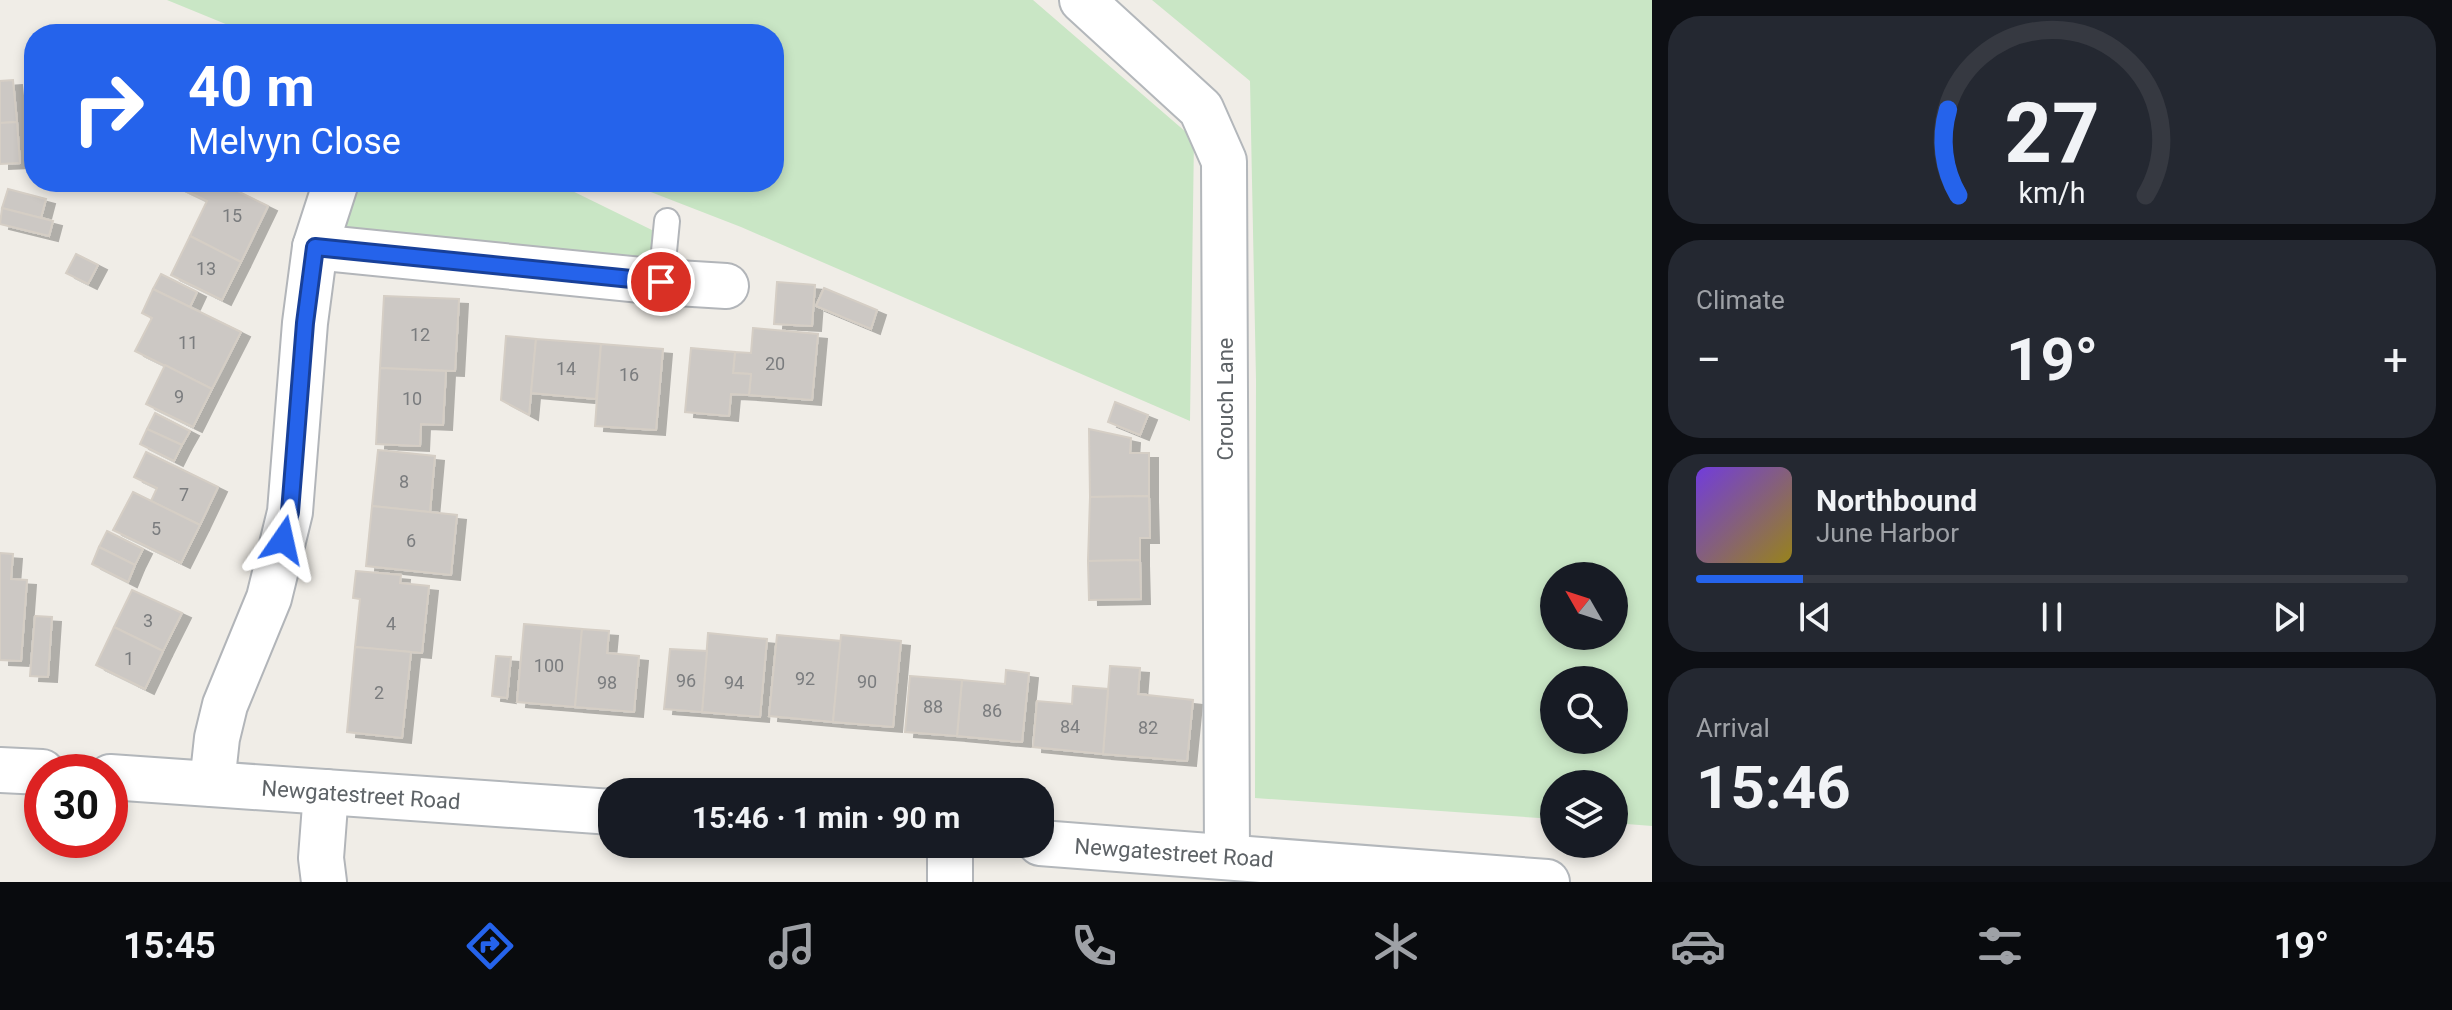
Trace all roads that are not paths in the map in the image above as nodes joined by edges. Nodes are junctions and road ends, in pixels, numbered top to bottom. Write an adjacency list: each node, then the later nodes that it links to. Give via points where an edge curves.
1 (1082, 0): 15 (street, Crouch Lane, via 1201,109 1224,161)
2 (333, 192): 4 (street)
3 (667, 221): 5 (lane)
4 (315, 247): 5 (street); 10 (street, via 290,512 269,598 225,705)
5 (661, 282): 6 (street)
6 (726, 286)
7 (0, 770): 8 (street)
8 (24, 771)
9 (128, 778): 10 (street, Newgatestreet Road)
10 (212, 784): 11 (street, Newgatestreet Road)
11 (326, 792): 12 (street, Newgatestreet Road); 16 (street)
12 (598, 811)
13 (1054, 845): 15 (street, Newgatestreet Road)
14 (950, 858): 17 (street)
15 (1245, 865): 18 (street, Newgatestreet Road)
16 (324, 882)
17 (950, 882)
18 (1547, 882)

